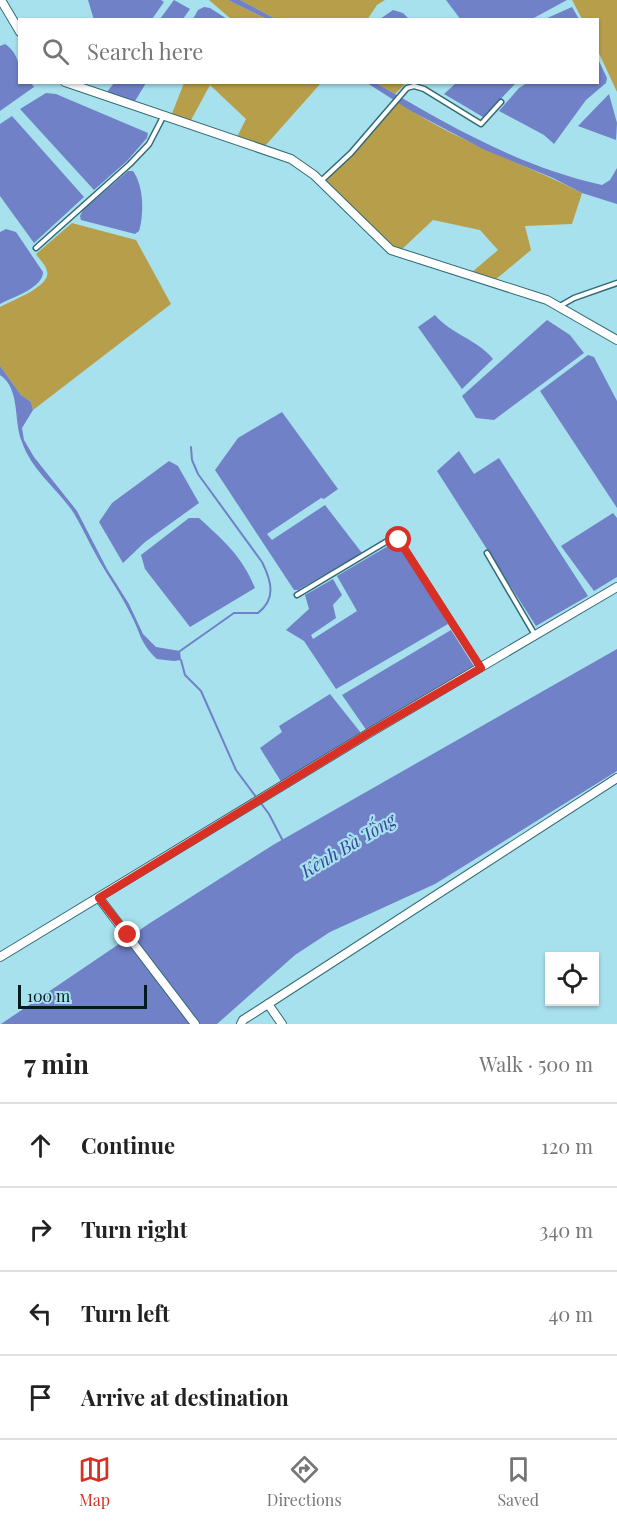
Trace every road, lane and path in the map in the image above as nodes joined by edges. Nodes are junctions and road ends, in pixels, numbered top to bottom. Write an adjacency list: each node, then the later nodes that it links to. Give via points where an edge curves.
1 (0, 0): 2 (street)
2 (18, 29)
3 (71, 84): 5 (street)
4 (501, 102): 6 (lane, via 481,124 424,89 407,88 351,153)
5 (164, 117): 6 (street, via 277,153 304,166); 7 (lane, via 154,136 130,164)
6 (321, 181): 9 (street, via 391,250)
7 (36, 248)
8 (617, 283): 9 (lane)
9 (560, 306): 10 (street)
10 (617, 339)
11 (488, 553): 14 (lane)
12 (617, 587): 14 (street)
13 (297, 595): 15 (lane, via 389,540 399,540)
14 (535, 635): 15 (street)
15 (481, 668): 17 (street)
16 (617, 778): 19 (street)
17 (99, 898): 18 (street); 20 (street)
18 (0, 957)
19 (268, 1004): 21 (street); 22 (street)
20 (195, 1024)
21 (241, 1024)
22 (282, 1024)

